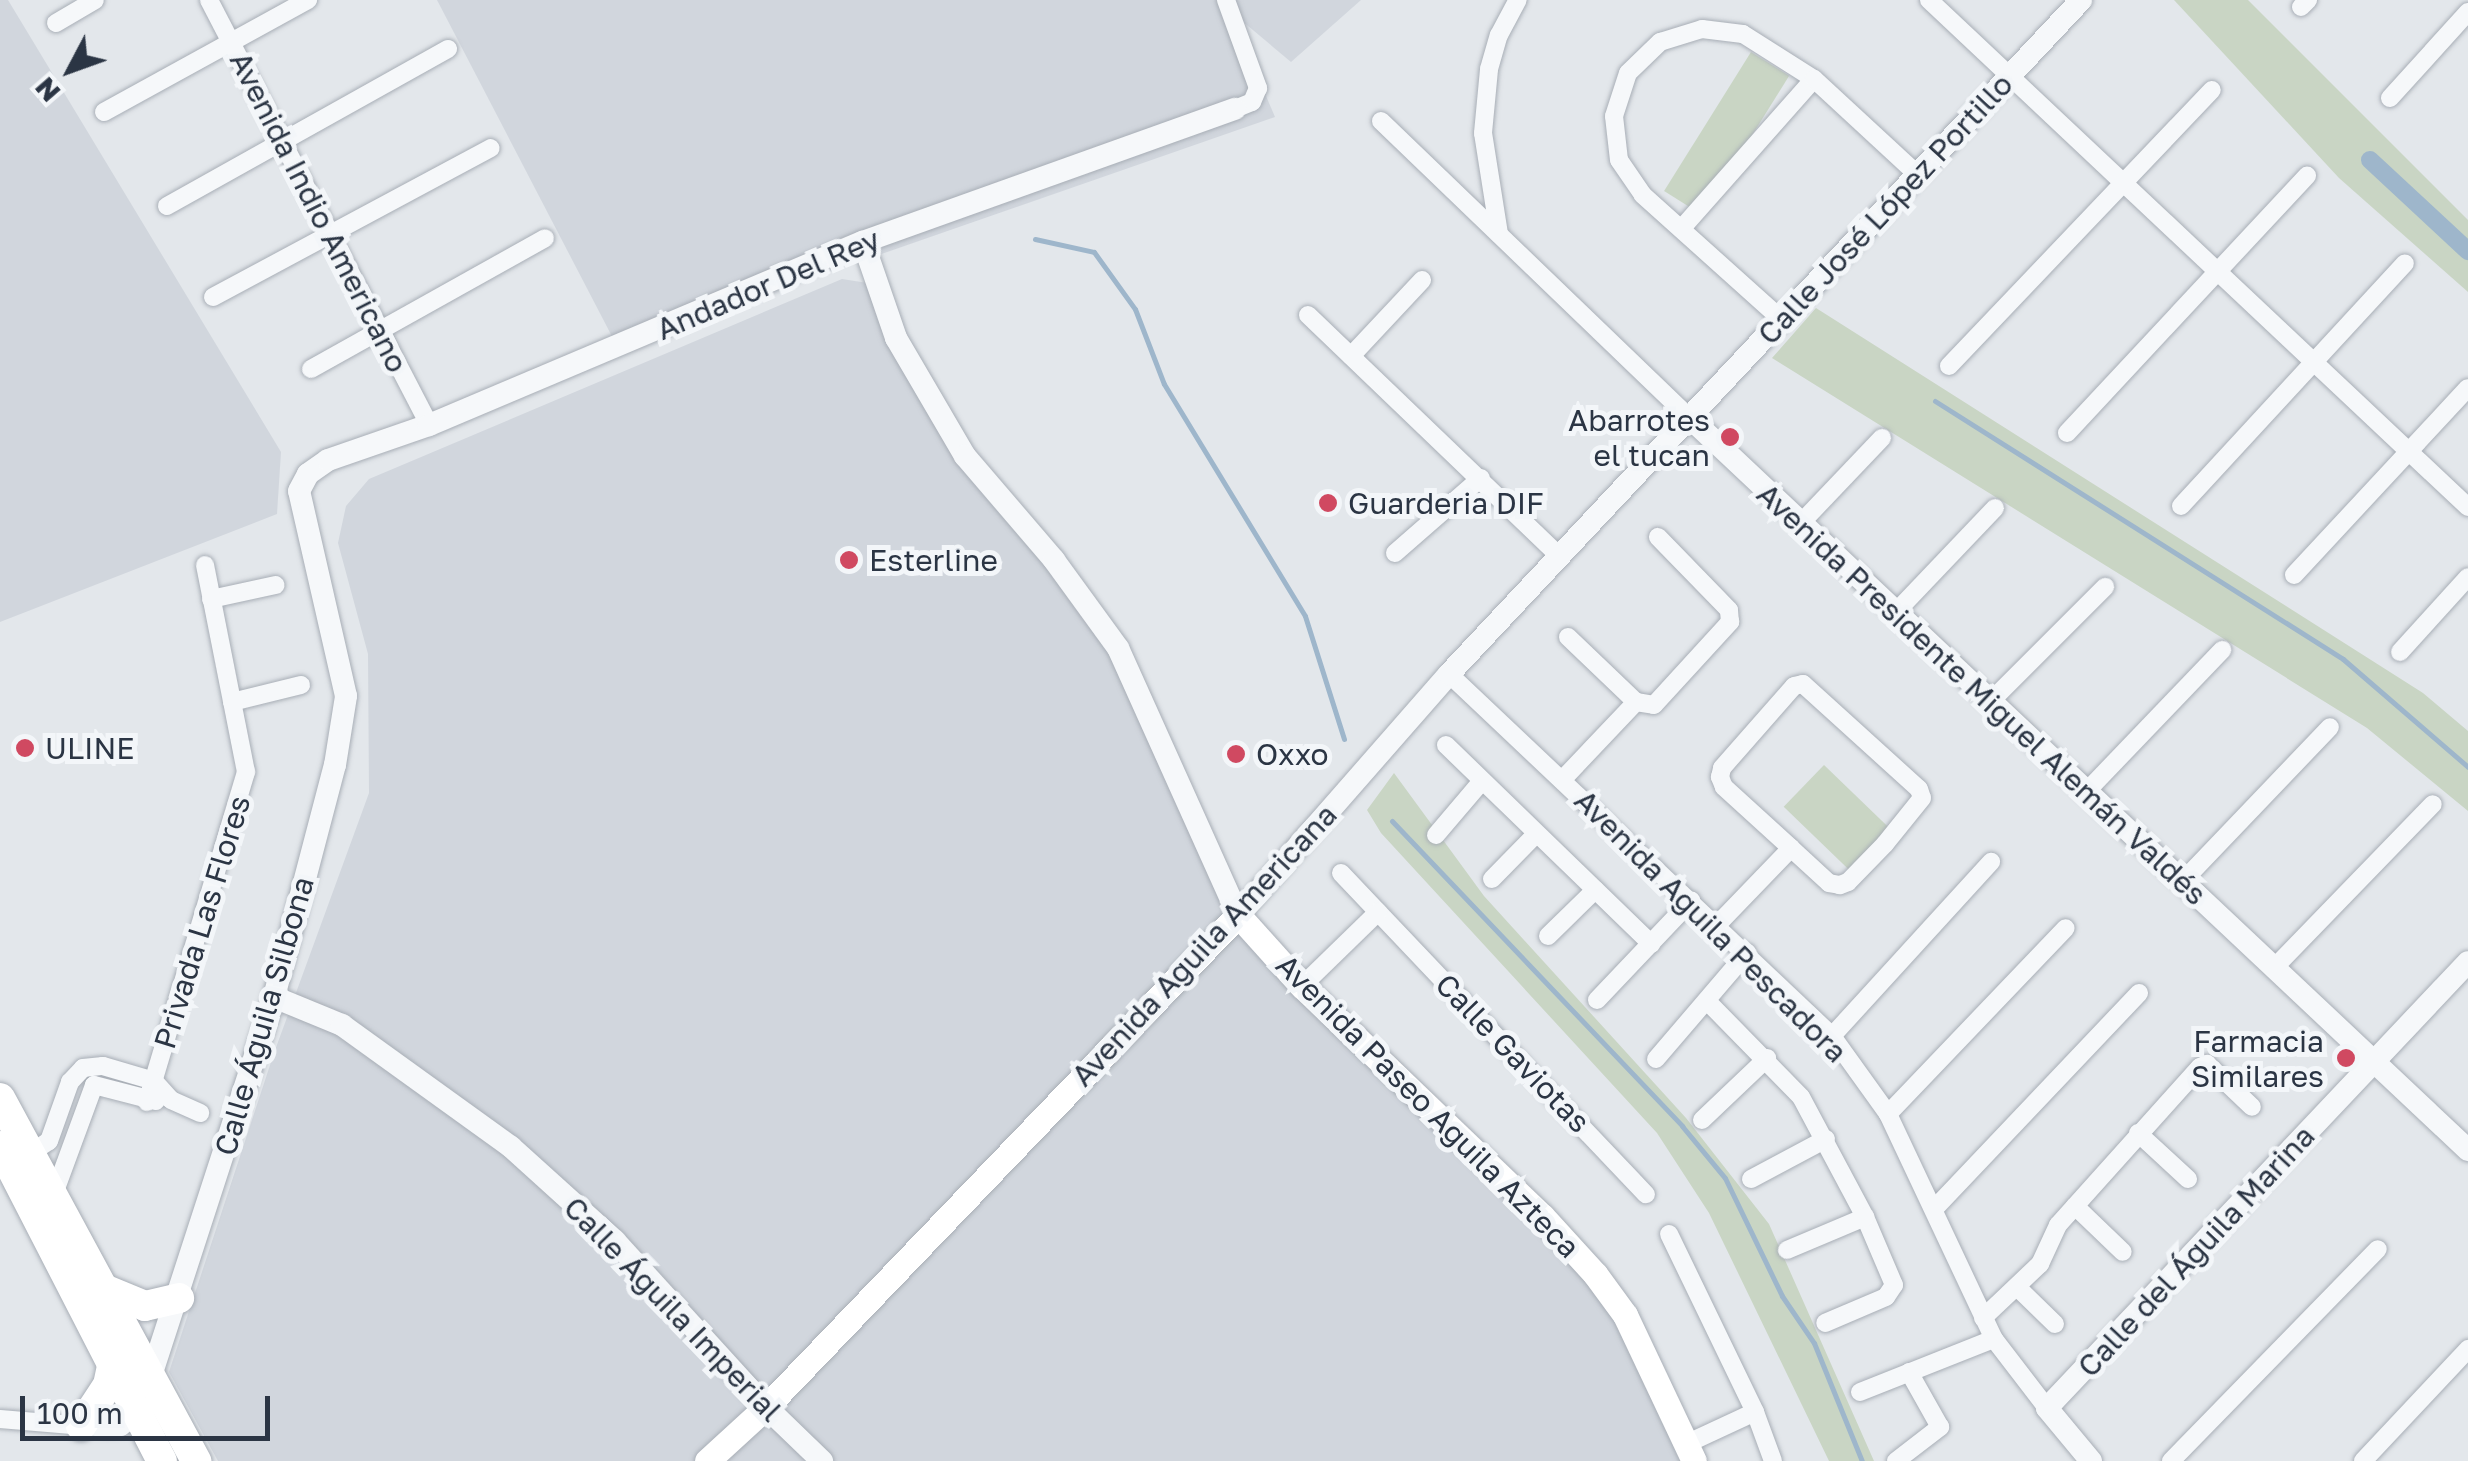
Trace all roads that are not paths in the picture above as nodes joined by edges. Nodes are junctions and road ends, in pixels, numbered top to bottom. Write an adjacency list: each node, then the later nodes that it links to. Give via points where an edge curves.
1 (95, 0): 9 (street)
2 (209, 0): 10 (street, Avenida Indio Americano)
3 (308, 0): 10 (street)
4 (1226, 0): 16 (street, via 1258,88 1252,102)
5 (1518, 0): 27 (street, via 1489,69 1483,133)
6 (1929, 0): 12 (street)
7 (2081, 0): 12 (street, Calle José López Portillo)
8 (2468, 12): 15 (street)
9 (56, 23)
10 (231, 42): 17 (street); 19 (street, Avenida Indio Americano)
11 (448, 49): 19 (street)
12 (2008, 77): 21 (street, Calle José López Portillo); 23 (street)
13 (1814, 79): 21 (street); 25 (street); 25 (street, via 1743,34 1702,29 1660,42 1628,73 1614,116 1620,160 1642,195)
14 (2212, 90): 23 (street)
15 (2390, 98)
16 (1234, 110): 29 (street, Andador Del Rey)
17 (104, 112)
18 (1381, 121): 27 (street, Avenida Presidente Miguel Alemán Valdés)
19 (282, 142): 24 (street); 26 (street, Avenida Indio Americano)
20 (490, 148): 26 (street)
21 (1917, 174): 35 (street, Calle José López Portillo)
22 (2307, 176): 31 (street)
23 (2123, 184): 31 (street); 39 (street)
24 (167, 206)
25 (1682, 228): 35 (street)
26 (330, 234): 33 (street); 36 (street, Avenida Indio Americano)
27 (1499, 234): 42 (street, Avenida Presidente Miguel Alemán Valdés)
28 (545, 238): 36 (street)
29 (863, 242): 43 (street, Andador Del Rey); 87 (street, via 896,338 965,456 1118,648)
30 (2405, 263): 38 (street)
31 (2217, 272): 38 (street); 44 (street)
32 (1422, 280): 37 (street)
33 (213, 296)
34 (1308, 315): 37 (street)
35 (1781, 318): 42 (street, Calle José López Portillo)
36 (379, 329): 40 (street); 43 (street, Avenida Indio Americano)
37 (1351, 356): 48 (street)
38 (2313, 362): 46 (street); 49 (street)
39 (1949, 366)
40 (311, 369)
41 (2468, 388): 46 (street)
42 (1688, 417): 52 (street, Avenida Presidente Miguel Alemán Valdés); 55 (street, Avenida Aguila Americana)
43 (429, 425): 47 (street, Andador Del Rey, via 328,460)
44 (2067, 433)
45 (1882, 438): 52 (street)
46 (2409, 452): 50 (street); 57 (street)
47 (308, 474): 97 (street, Calle Águila Silbona, via 299,491 346,696 335,764)
48 (1481, 478): 54 (street); 55 (street)
49 (2181, 506)
50 (2468, 507)
51 (1995, 508): 62 (street)
52 (1800, 524): 62 (street, Avenida Presidente Miguel Alemán Valdés)
53 (1658, 536): 69 (street, via 1732,616 1659,701)
54 (1395, 553)
55 (1558, 555): 66 (street, Avenida Aguila Americana)
56 (205, 565): 61 (street, Privada Las Flores)
57 (2294, 575)
58 (2468, 578): 65 (street)
59 (276, 585): 61 (street)
60 (2106, 587): 70 (street)
61 (212, 599): 68 (street, Privada Las Flores)
62 (1895, 613): 70 (street, Avenida Presidente Miguel Alemán Valdés)
63 (1568, 637): 69 (street)
64 (2222, 650): 75 (street)
65 (2400, 652)
66 (1449, 674): 73 (street, Avenida Aguila Pescadora); 87 (street, Avenida Aguila Americana)
67 (300, 685): 68 (street)
68 (232, 702): 104 (street, Privada Las Flores, via 246,772 243,794)
69 (1636, 702): 73 (street)
70 (1990, 702): 75 (street, Avenida Presidente Miguel Alemán Valdés)
71 (2330, 727): 83 (street)
72 (1446, 745): 74 (street)
73 (1562, 780): 85 (street, Avenida Aguila Pescadora)
74 (1482, 781): 77 (street); 78 (street)
75 (2086, 792): 83 (street, Avenida Presidente Miguel Alemán Valdés)
76 (2432, 804): 94 (street)
77 (1536, 834): 82 (street); 84 (street)
78 (1436, 835)
79 (1791, 848): 79 (street, via 1830,883 1848,882 1922,798 1803,684 1720,776); 88 (street)
80 (1991, 862): 100 (street)
81 (1341, 873): 86 (street, Calle Gaviotas)
82 (1492, 878)
83 (2182, 882): 94 (street, Avenida Presidente Miguel Alemán Valdés)
84 (1595, 890): 90 (street); 91 (street)
85 (1691, 901): 88 (street, Avenida Aguila Pescadora); 91 (street)
86 (1378, 912): 95 (street); 120 (street, Calle Gaviotas)
87 (1238, 916): 95 (main road, Avenida Paseo Aguila Azteca); 140 (main road, Avenida Aguila Americana)
88 (1717, 926): 92 (street, Avenida Aguila Pescadora)
89 (2066, 928): 110 (street)
90 (1548, 936)
91 (1651, 944): 98 (street)
92 (1747, 954): 99 (street); 100 (street, Avenida Aguila Pescadora)
93 (2468, 962): 103 (street, Calle del Águila Marina)
94 (2274, 968): 103 (street, Avenida Presidente Miguel Alemán Valdés)
95 (1302, 986): 146 (main road, Avenida Paseo Aguila Azteca, via 1595,1274 1625,1315)
96 (2138, 993): 122 (street)
97 (274, 997): 130 (street, Calle Águila Silbona); 140 (street, Calle Águila Imperial, via 342,1025 511,1147 615,1240)
98 (1598, 1000)
99 (1707, 1001): 101 (street); 102 (street)
100 (1832, 1036): 110 (street, Avenida Aguila Pescadora)
101 (1767, 1058): 111 (street); 113 (street)
102 (1656, 1059)
103 (2374, 1062): 115 (street, Avenida Presidente Miguel Alemán Valdés); 141 (street, Calle del Águila Marina)
104 (154, 1081): 106 (street); 107 (street, Privada Las Flores); 116 (street, via 84,1068 70,1082 49,1141)
105 (0, 1098): 116 (main road)
106 (171, 1100): 107 (street); 109 (street)
107 (147, 1102): 119 (street, via 94,1085)
108 (2252, 1107): 112 (street, via 2203,1065)
109 (200, 1113)
110 (1888, 1114): 122 (street, Avenida Aguila Pescadora)
111 (1702, 1120)
112 (2138, 1133): 118 (street); 121 (street)
113 (1826, 1139): 117 (street); 123 (street)
114 (0, 1146): 136 (main road)
115 (2468, 1150)
116 (32, 1152): 119 (main road)
117 (1751, 1178)
118 (2188, 1179)
119 (54, 1194): 129 (main road)
120 (1646, 1194)
121 (2075, 1206): 127 (street); 128 (street, via 2049,1238 2040,1264)
122 (1936, 1207): 131 (street, Avenida Aguila Pescadora)
123 (1865, 1217): 126 (street); 132 (street, via 1894,1286 1886,1297)
124 (1669, 1234): 142 (street)
125 (2378, 1249): 154 (street)
126 (1787, 1250)
127 (2123, 1252)
128 (2017, 1287): 131 (street); 133 (street)
129 (106, 1290): 130 (main road, via 145,1306); 138 (main road)
130 (179, 1298): 138 (street, Calle Águila Silbona)
131 (1983, 1318): 134 (street, Avenida Aguila Pescadora)
132 (1825, 1324)
133 (2054, 1324)
134 (1994, 1339): 137 (street); 141 (street, Avenida Aguila Pescadora)
135 (2468, 1349): 155 (street)
136 (113, 1362): 143 (main road); 145 (main road, via 108,1386)
137 (1908, 1372): 139 (street); 153 (street, via 1940,1426)
138 (152, 1376): 143 (street, Calle Águila Silbona); 149 (main road)
139 (1860, 1392)
140 (766, 1407): 150 (main road, Avenida Aguila Americana); 151 (street, Calle Águila Imperial)
141 (2047, 1408): 147 (street, Avenida Aguila Pescadora)
142 (1755, 1412): 146 (street); 152 (street)
143 (138, 1414): 145 (street, via 121,1427); 148 (main road)
144 (6, 1420): 145 (street)
145 (81, 1426)
146 (1690, 1453)
147 (2090, 1460)
148 (162, 1461)
149 (196, 1461)
150 (707, 1461)
151 (822, 1461)
152 (1772, 1461)
153 (1896, 1461)
154 (2171, 1461)
155 (2363, 1461)

